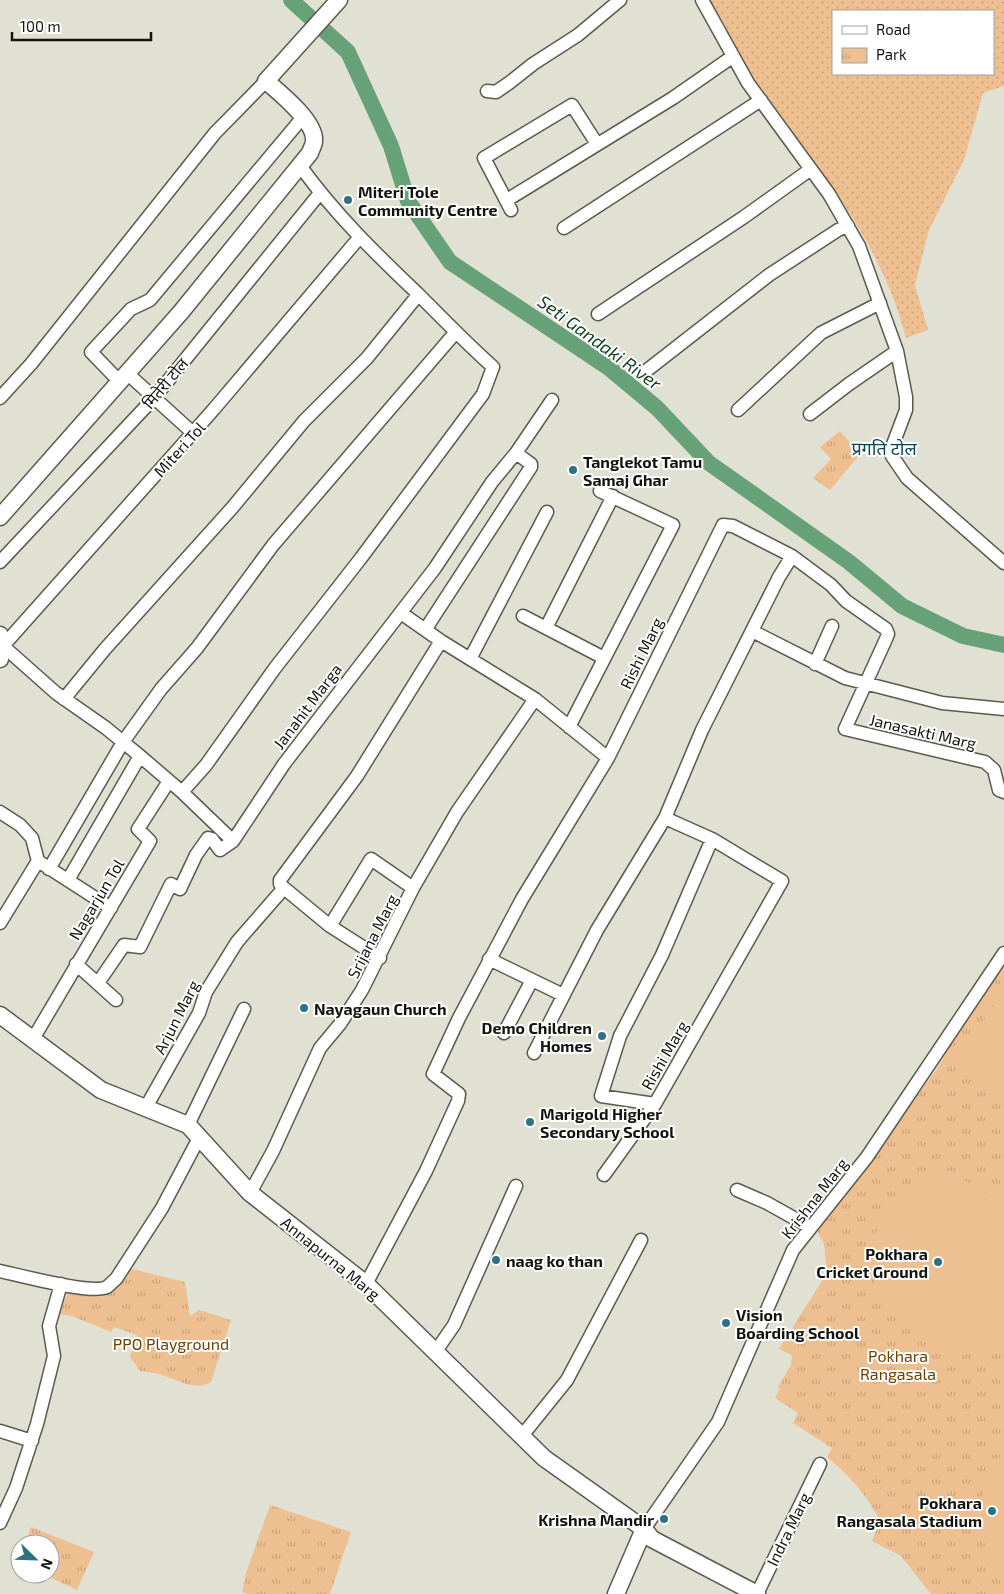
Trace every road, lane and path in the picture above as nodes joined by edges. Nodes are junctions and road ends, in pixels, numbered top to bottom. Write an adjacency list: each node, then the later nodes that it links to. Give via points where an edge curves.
1 (620, 0): 6 (street, via 578,35 510,83 496,92)
2 (702, 0): 4 (street)
3 (336, 4): 5 (main road)
4 (732, 57): 7 (street); 9 (street, via 673,98)
5 (266, 81): 8 (main road); 23 (street, via 215,133 32,364)
6 (487, 91)
7 (762, 100): 11 (street); 14 (street)
8 (303, 116): 10 (main road, मितेरी टोल, via 312,129 314,141); 22 (street, via 150,300 131,310 91,352)
9 (597, 144): 9 (street, via 509,205 484,158 572,105)
10 (301, 167): 12 (street); 22 (main road, मितेरी टोल)
11 (811, 169): 13 (street); 18 (street)
12 (320, 193): 15 (street); 24 (street, मितेरी टोल)
13 (848, 226): 17 (street); 21 (street, via 769,275)
14 (564, 228)
15 (359, 238): 16 (street); 28 (street, Miteri Tol)
16 (418, 295): 19 (street); 49 (street, via 367,358 304,421)
17 (880, 303): 20 (street); 26 (street, via 821,333)
18 (598, 314)
19 (455, 333): 53 (street, via 273,545 198,648 161,689); 57 (street, via 493,367 482,394)
20 (897, 351): 27 (street); 36 (street, via 906,410 892,447 892,456 907,478)
21 (646, 371)
22 (124, 378): 24 (street); 33 (main road, मितेरी टोल)
23 (0, 398)
24 (154, 398): 28 (street); 35 (street, मितेरी टोल)
25 (552, 400): 29 (street, Janahit Marga)
26 (738, 410)
27 (810, 414)
28 (193, 433): 44 (street, Miteri Tol)
29 (516, 453): 37 (street, Janahit Marga, via 492,482); 41 (street, via 531,467)
30 (600, 491): 31 (street)
31 (613, 496): 40 (street); 45 (street, via 674,525)
32 (547, 512): 46 (street)
33 (1, 514)
34 (792, 556): 42 (street); 48 (street, via 886,629 886,639); 55 (street, Rishi Marg, via 725,524 700,568)
35 (0, 562)
36 (1004, 563)
37 (401, 613): 41 (street); 62 (street, Janahit Marga, via 284,764)
38 (523, 616): 40 (street)
39 (832, 626): 47 (street)
40 (546, 628): 45 (street)
41 (426, 630): 43 (street)
42 (752, 631): 47 (street); 60 (street, via 702,730)
43 (441, 641): 46 (street); 66 (street, via 357,776 280,880)
44 (1, 646): 49 (street)
45 (604, 658): 52 (street)
46 (470, 659): 50 (street)
47 (815, 664): 48 (street)
48 (864, 683): 51 (street, via 942,703); 58 (street, Janasakti Marg, via 845,729 985,762 994,770 999,790)
49 (64, 699): 53 (street)
50 (535, 699): 52 (street); 67 (street, Srijana Marg, via 457,812)
51 (1004, 709)
52 (568, 727): 55 (street)
53 (123, 742): 54 (street); 64 (street)
54 (140, 756): 56 (street); 65 (street)
55 (608, 758): 73 (street, Rishi Marg)
56 (169, 781): 57 (street); 68 (street, Nagarjun Tol, via 138,829 150,841)
57 (182, 792): 62 (street)
58 (1004, 792)
59 (0, 812): 63 (street, via 20,825 32,838)
60 (665, 818): 61 (street, Rishi Marg); 77 (street)
61 (712, 839): 84 (street, Rishi Marg, via 662,955 620,1036 601,1096); 84 (street, Rishi Marg, via 782,881)
62 (233, 841): 76 (street, via 220,850 208,838 180,889 171,884 140,947 124,945)
63 (38, 861): 64 (street); 69 (street)
64 (49, 868): 65 (street)
65 (68, 880): 68 (street)
66 (284, 888): 70 (street); 85 (street, Arjun Marg, via 237,942 206,992 199,1013)
67 (414, 888): 70 (street, via 371,859); 72 (street, Srijana Marg)
68 (111, 908): 74 (street, Nagarjun Tol)
69 (0, 923)
70 (330, 926): 72 (street)
71 (1004, 953): 91 (street, Krishna Marg, via 867,1157)
72 (380, 958): 90 (street, Srijana Marg, via 349,1011 320,1048)
73 (489, 959): 75 (street); 95 (street, Rishi Marg, via 433,1074 459,1094 455,1108 426,1171)
74 (76, 964): 76 (street); 82 (street, Nagarjun Tol)
75 (532, 980): 77 (street); 81 (street)
76 (98, 982): 78 (street)
77 (562, 995): 83 (street)
78 (116, 1000)
79 (244, 1009): 86 (street)
80 (0, 1014): 82 (main road, Annapurna Marg)
81 (504, 1034)
82 (33, 1039): 85 (main road, Annapurna Marg, via 101,1090)
83 (534, 1054)
84 (655, 1104): 87 (street)
85 (145, 1109): 86 (main road, Annapurna Marg)
86 (194, 1130): 90 (main road, Annapurna Marg); 94 (street, via 162,1208 116,1279 106,1288)
87 (604, 1175)
88 (516, 1186): 96 (street, via 454,1325)
89 (737, 1190): 91 (street)
90 (250, 1193): 95 (main road, Annapurna Marg)
91 (810, 1227): 102 (street, Krishna Marg, via 793,1250 718,1422)
92 (641, 1240): 98 (street, via 567,1380)
93 (0, 1271): 94 (street)
94 (61, 1284): 99 (street, via 49,1326 54,1356)
95 (366, 1284): 96 (main road, Annapurna Marg)
96 (436, 1351): 98 (main road, Annapurna Marg)
97 (0, 1431): 99 (street)
98 (521, 1438): 102 (main road, Annapurna Marg)
99 (32, 1441): 101 (street)
100 (820, 1464): 104 (street, Indra Marg)
101 (0, 1523)
102 (644, 1529): 103 (main road); 104 (main road, Indra Marg, via 652,1539)
103 (616, 1594)
104 (757, 1594)

